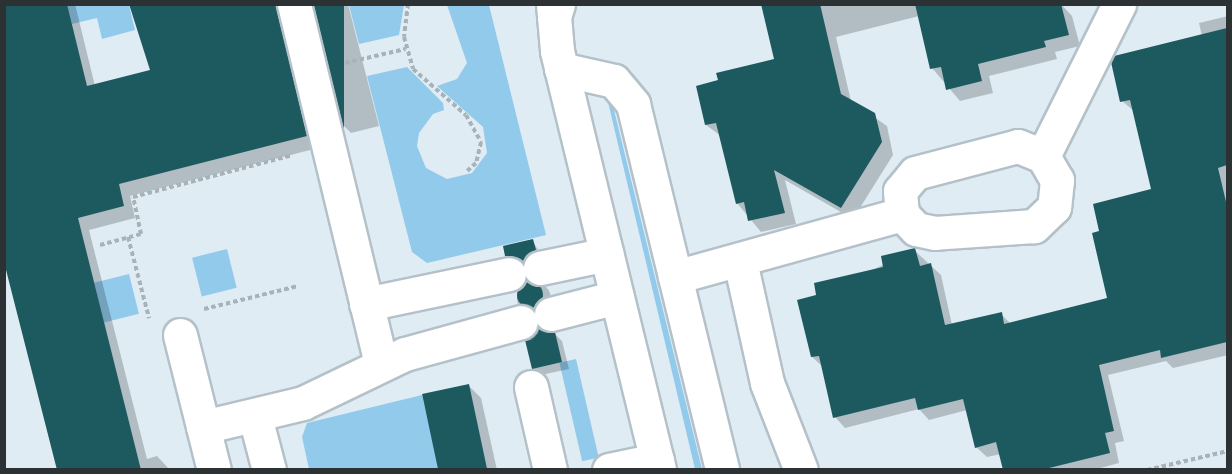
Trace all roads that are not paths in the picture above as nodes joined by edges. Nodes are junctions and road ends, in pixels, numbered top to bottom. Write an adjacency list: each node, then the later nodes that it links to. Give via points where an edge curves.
1 (294, 4): 11 (street)
2 (1119, 4): 5 (street)
3 (549, 8): 4 (street)
4 (559, 60): 7 (street); 9 (street, via 614,81 629,94)
5 (1043, 156): 6 (street, via 1018,146 1005,147 915,173 900,191); 6 (street, via 1058,180 1058,194 1050,213 1034,226 935,233 916,229)
6 (902, 214): 8 (street)
7 (607, 254): 10 (street); 11 (street)
8 (740, 261): 9 (street); 23 (street, via 767,383)
9 (675, 277): 22 (street)
10 (617, 297): 13 (street); 17 (street)
11 (366, 304): 13 (street)
12 (180, 335): 16 (street)
13 (381, 364): 15 (street, via 326,394)
14 (531, 387): 20 (street)
15 (255, 417): 16 (street); 19 (street)
16 (203, 427): 18 (street)
17 (658, 465): 21 (street)
18 (214, 470)
19 (269, 470)
20 (550, 470)
21 (609, 470)
22 (722, 470)
23 (801, 470)

